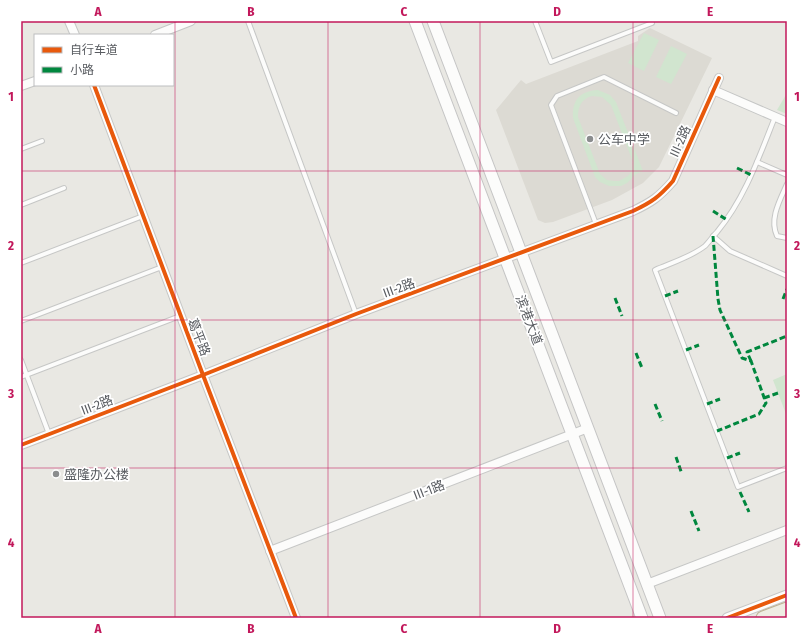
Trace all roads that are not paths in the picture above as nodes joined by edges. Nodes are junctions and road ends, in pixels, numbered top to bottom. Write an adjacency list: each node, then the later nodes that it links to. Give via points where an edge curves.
1 (70, 21): 9 (street)
2 (192, 21): 8 (street)
3 (248, 21): 35 (lane)
4 (415, 21): 31 (main road, 滨港大道)
5 (433, 21): 30 (main road, 滨港大道)
6 (535, 21): 7 (lane, via 551,62 652,23)
7 (651, 21)
8 (177, 24): 10 (street)
9 (75, 34)
10 (157, 34)
11 (719, 78): 15 (street, III-2路)
12 (34, 81): 13 (street)
13 (21, 86)
14 (94, 86): 26 (street, 葛平路)
15 (713, 90): 17 (street); 27 (street, III-2路, via 673,181 650,203)
16 (676, 113): 27 (lane, via 604,77 557,96 551,105)
17 (775, 117): 18 (street); 21 (lane)
18 (787, 122)
19 (42, 141): 20 (lane)
20 (21, 149)
21 (757, 162): 22 (lane); 28 (lane, via 727,220)
22 (787, 175)
23 (787, 184): 29 (lane, via 775,215 775,224 778,236)
24 (64, 188): 25 (lane)
25 (21, 205)
26 (143, 216): 32 (lane); 33 (street, 葛平路)
27 (597, 225): 30 (street, III-2路)
28 (713, 236): 34 (lane, via 730,251); 46 (lane, via 704,246 685,258 655,270 738,487)
29 (787, 238)
30 (522, 254): 31 (street, III-2路); 42 (main road, 滨港大道)
31 (506, 260): 35 (street, III-2路); 44 (main road, 滨港大道)
32 (21, 262)
33 (162, 267): 36 (street, 葛平路); 37 (lane)
34 (787, 276)
35 (356, 314): 40 (street, III-2路)
36 (180, 316): 39 (lane); 40 (street, 葛平路)
37 (21, 321)
38 (21, 360): 39 (lane)
39 (27, 375): 41 (lane); 43 (lane)
40 (203, 376): 43 (street, III-2路); 48 (street, 葛平路)
41 (21, 377)
42 (588, 428): 44 (street, III-1路); 49 (main road, 滨港大道)
43 (50, 434): 45 (street, III-2路)
44 (572, 434): 48 (street, III-1路); 53 (main road, 滨港大道)
45 (21, 445)
46 (787, 468)
47 (787, 530): 49 (street)
48 (270, 550): 52 (street, 葛平路)
49 (648, 584): 54 (main road, 滨港大道)
50 (787, 595): 55 (street)
51 (787, 609): 56 (highway)
52 (296, 618)
53 (642, 618)
54 (660, 618)
55 (728, 618)
56 (763, 618)

